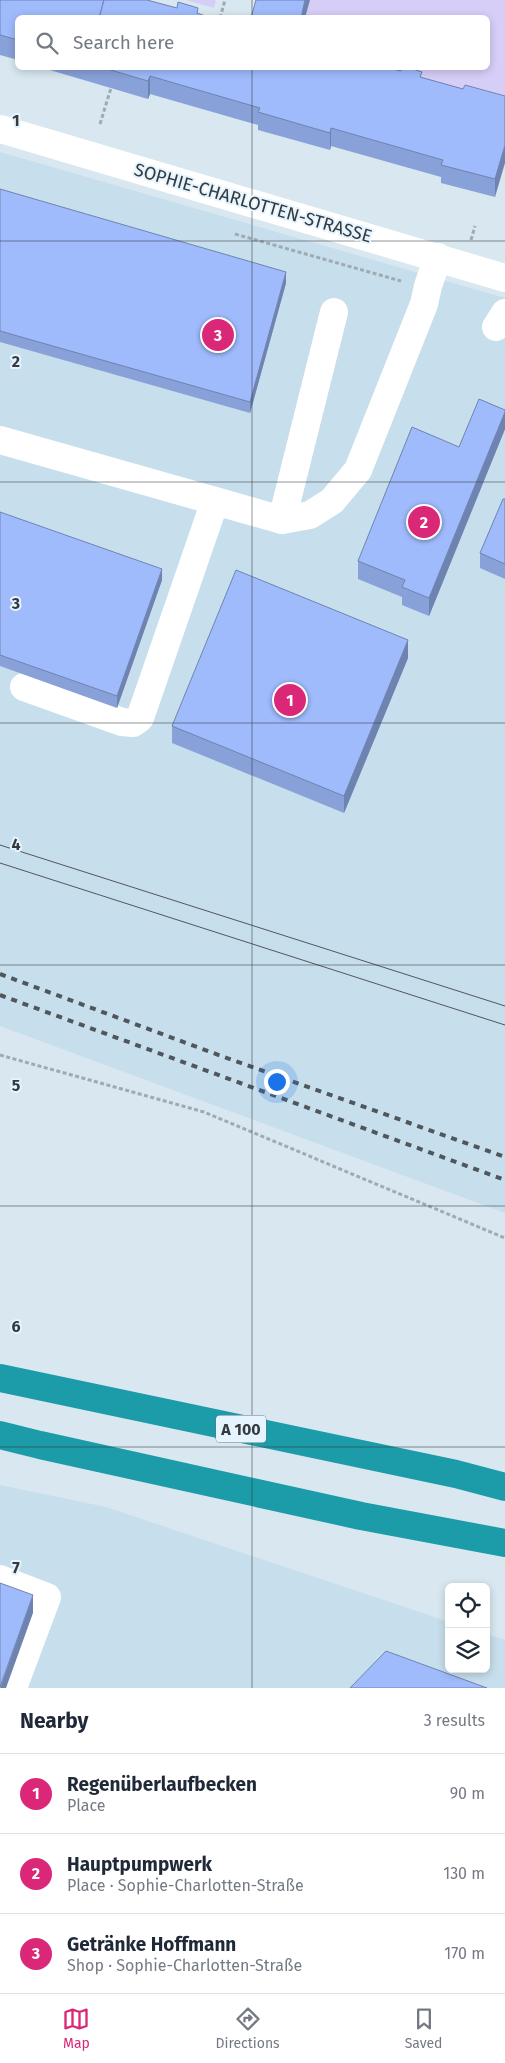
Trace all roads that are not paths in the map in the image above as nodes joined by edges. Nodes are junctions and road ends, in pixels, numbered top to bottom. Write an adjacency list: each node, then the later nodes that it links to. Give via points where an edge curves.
1 (0, 129): 2 (street, SOPHIE-CHARLOTTEN-STRASSE)
2 (438, 258): 3 (street, SOPHIE-CHARLOTTEN-STRASSE); 7 (street, via 424,304 358,470 332,501 310,515)
3 (505, 278)
4 (334, 312): 7 (street)
5 (0, 440): 6 (street)
6 (215, 501): 7 (street); 8 (street, via 140,718 133,723 122,722)
7 (282, 520)
8 (24, 687)
9 (0, 1378): 12 (highway, A 100)
10 (0, 1435): 14 (highway, via 360,1516)
11 (505, 1472): 12 (highway)
12 (456, 1474): 13 (highway, A 100)
13 (505, 1487)
14 (505, 1543)
15 (0, 1579): 16 (street, via 47,1597)
16 (14, 1688)

